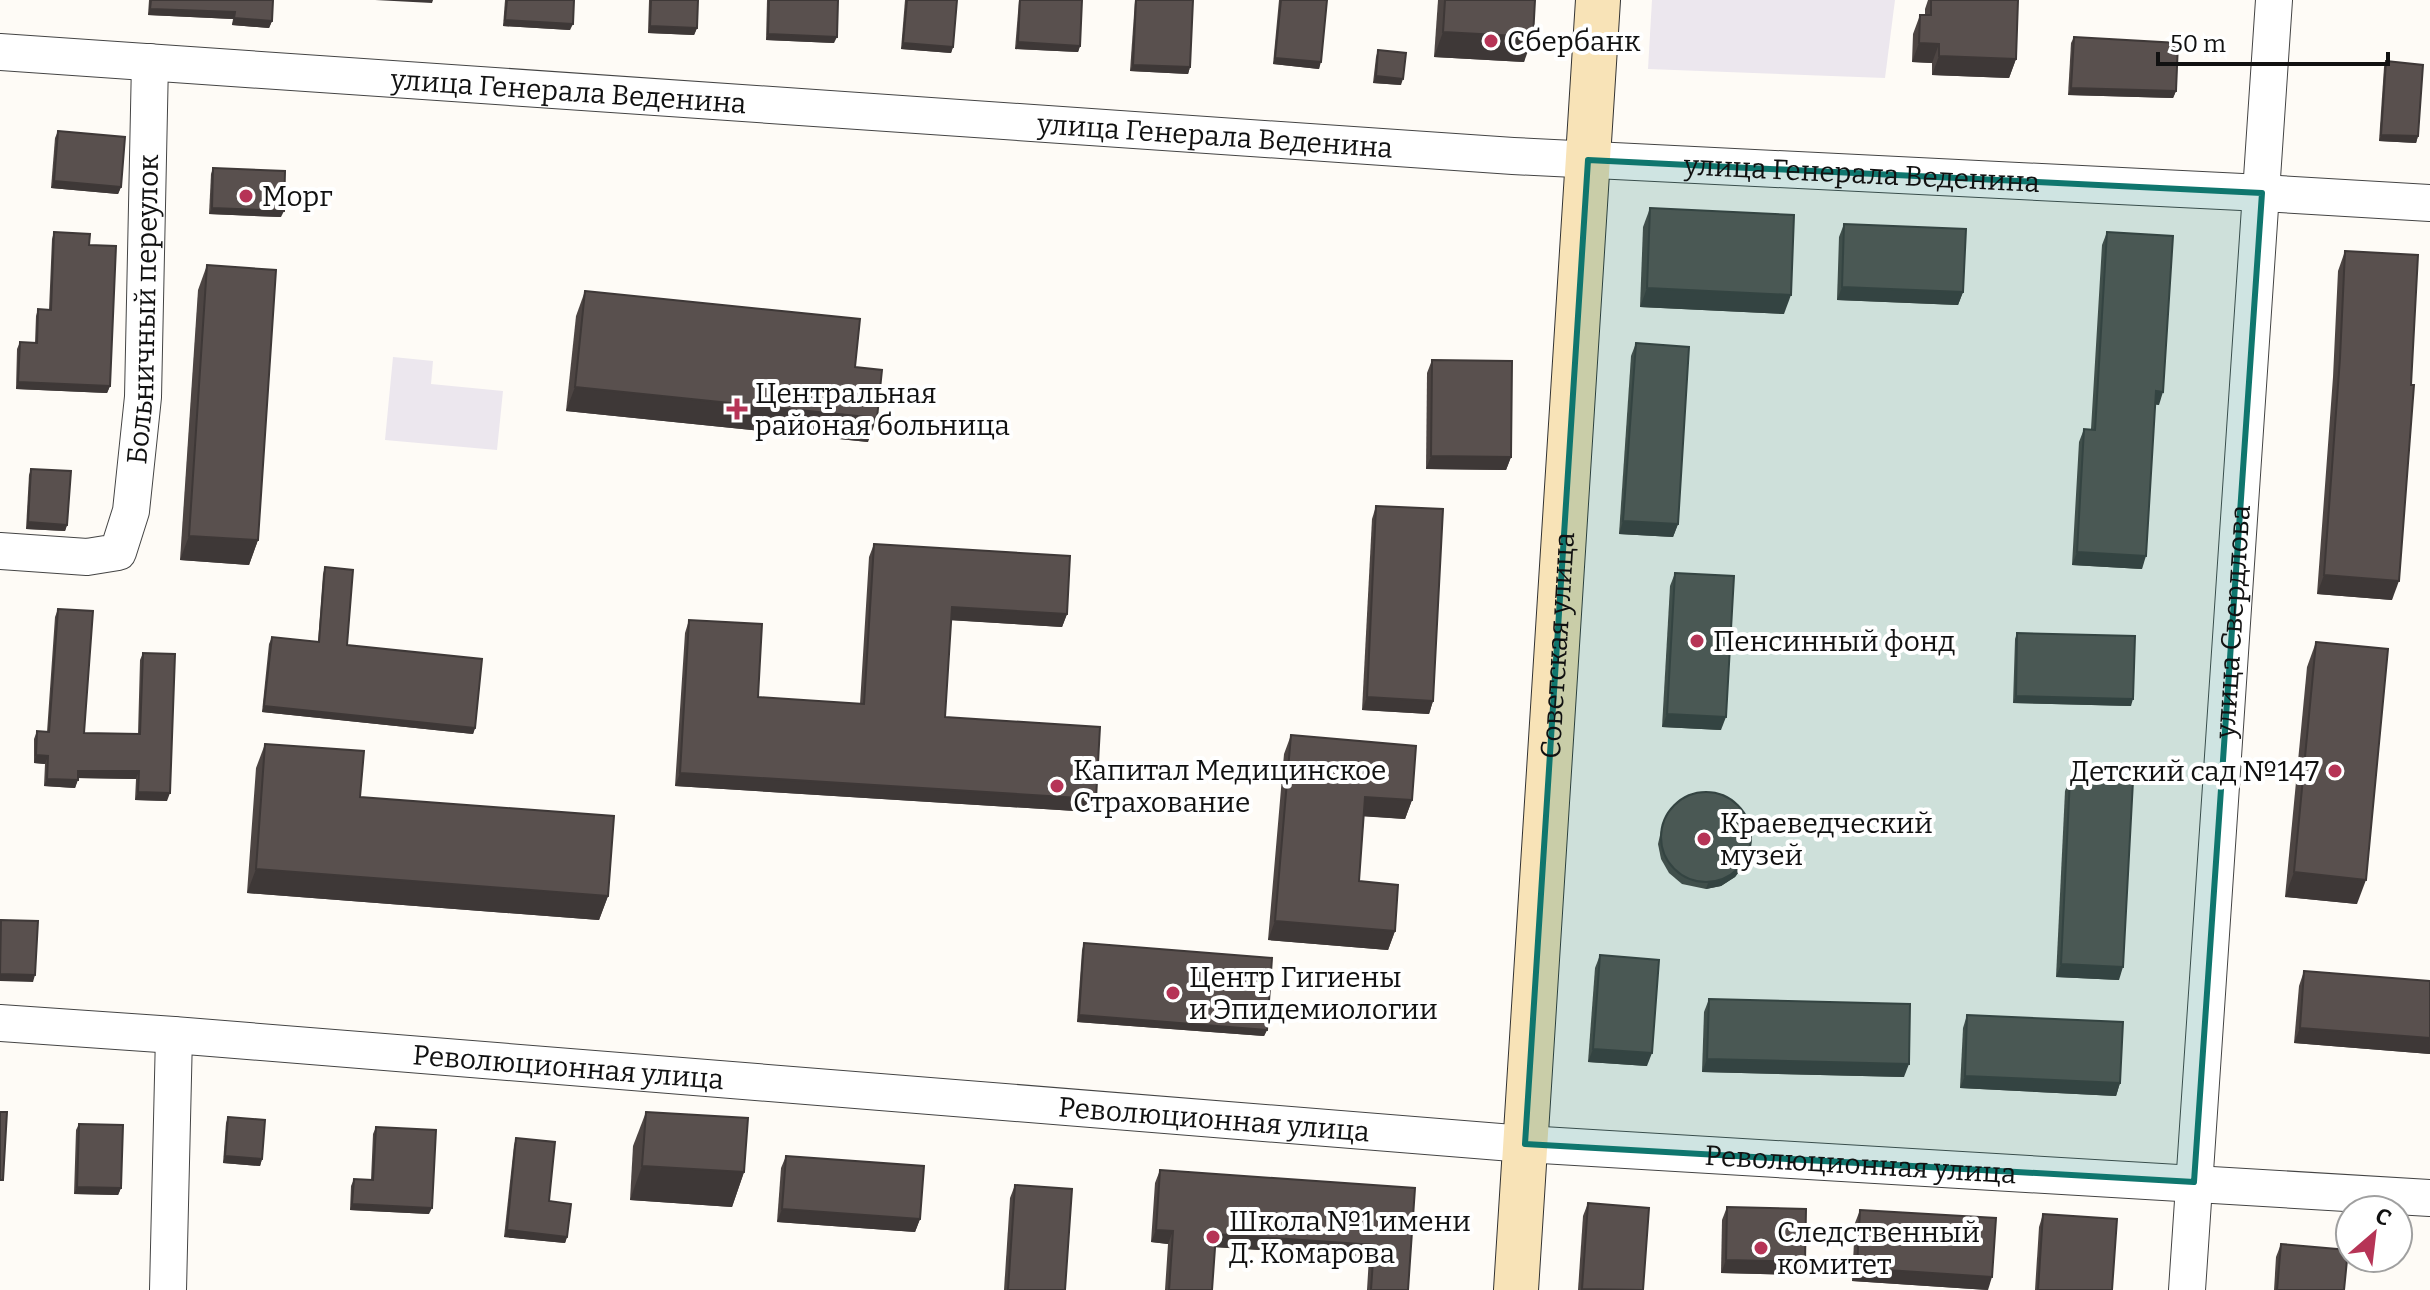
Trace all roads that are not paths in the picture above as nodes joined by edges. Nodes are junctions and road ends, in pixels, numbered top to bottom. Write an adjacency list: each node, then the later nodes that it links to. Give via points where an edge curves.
1 (1598, 0): 5 (street, Советская улица)
2 (2274, 0): 6 (street, улица Свердлова)
3 (0, 52): 4 (street, улица Генерала Веденина)
4 (150, 62): 5 (street, улица Генерала Веденина); 8 (street, Больничный переулок, via 143,397 131,511 118,552 87,557)
5 (1588, 160): 6 (street, улица Генерала Веденина); 11 (street, Советская улица)
6 (2262, 193): 7 (street, улица Генерала Веденина); 12 (street, улица Свердлова)
7 (2430, 203)
8 (0, 551)
9 (0, 1023): 10 (street, Революционная улица)
10 (174, 1035): 11 (street, Революционная улица); 14 (street)
11 (1525, 1144): 12 (street, Революционная улица); 15 (street, Советская улица)
12 (2194, 1182): 13 (street, Революционная улица); 16 (street, улица Свердлова)
13 (2430, 1198)
14 (168, 1290)
15 (1516, 1290)
16 (2187, 1290)

